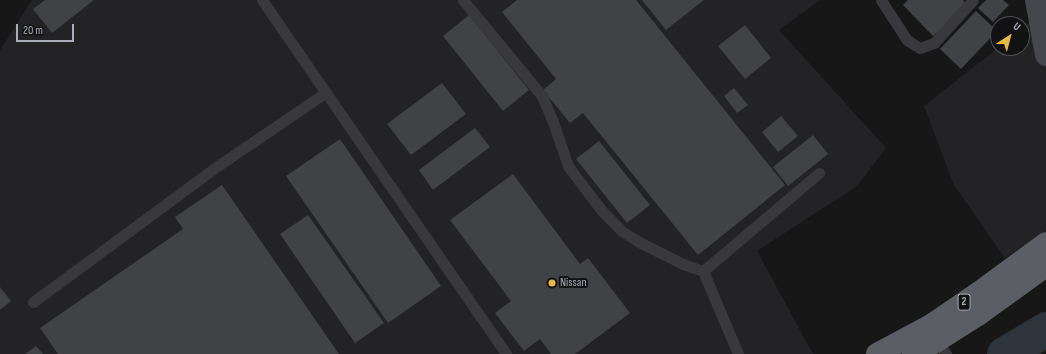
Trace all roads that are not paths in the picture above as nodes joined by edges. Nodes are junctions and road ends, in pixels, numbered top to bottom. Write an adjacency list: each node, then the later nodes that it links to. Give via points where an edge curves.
1 (262, 0): 8 (lane)
2 (462, 0): 12 (lane, via 542,96 568,166 602,211 638,242)
3 (881, 0): 4 (lane, via 907,40 920,48 934,43)
4 (973, 0)
5 (1037, 0): 6 (main road); 7 (main road)
6 (1046, 18)
7 (1046, 55)
8 (325, 93): 13 (lane, via 219,165); 15 (lane)
9 (819, 173): 12 (lane)
10 (1046, 242): 17 (highway, 2, via 931,325)
11 (1046, 266): 14 (highway, 2, via 978,315)
12 (703, 271): 16 (lane)
13 (33, 302)
14 (941, 348): 18 (highway, 2)
15 (506, 354)
16 (738, 354)
17 (877, 354)
18 (913, 354)

